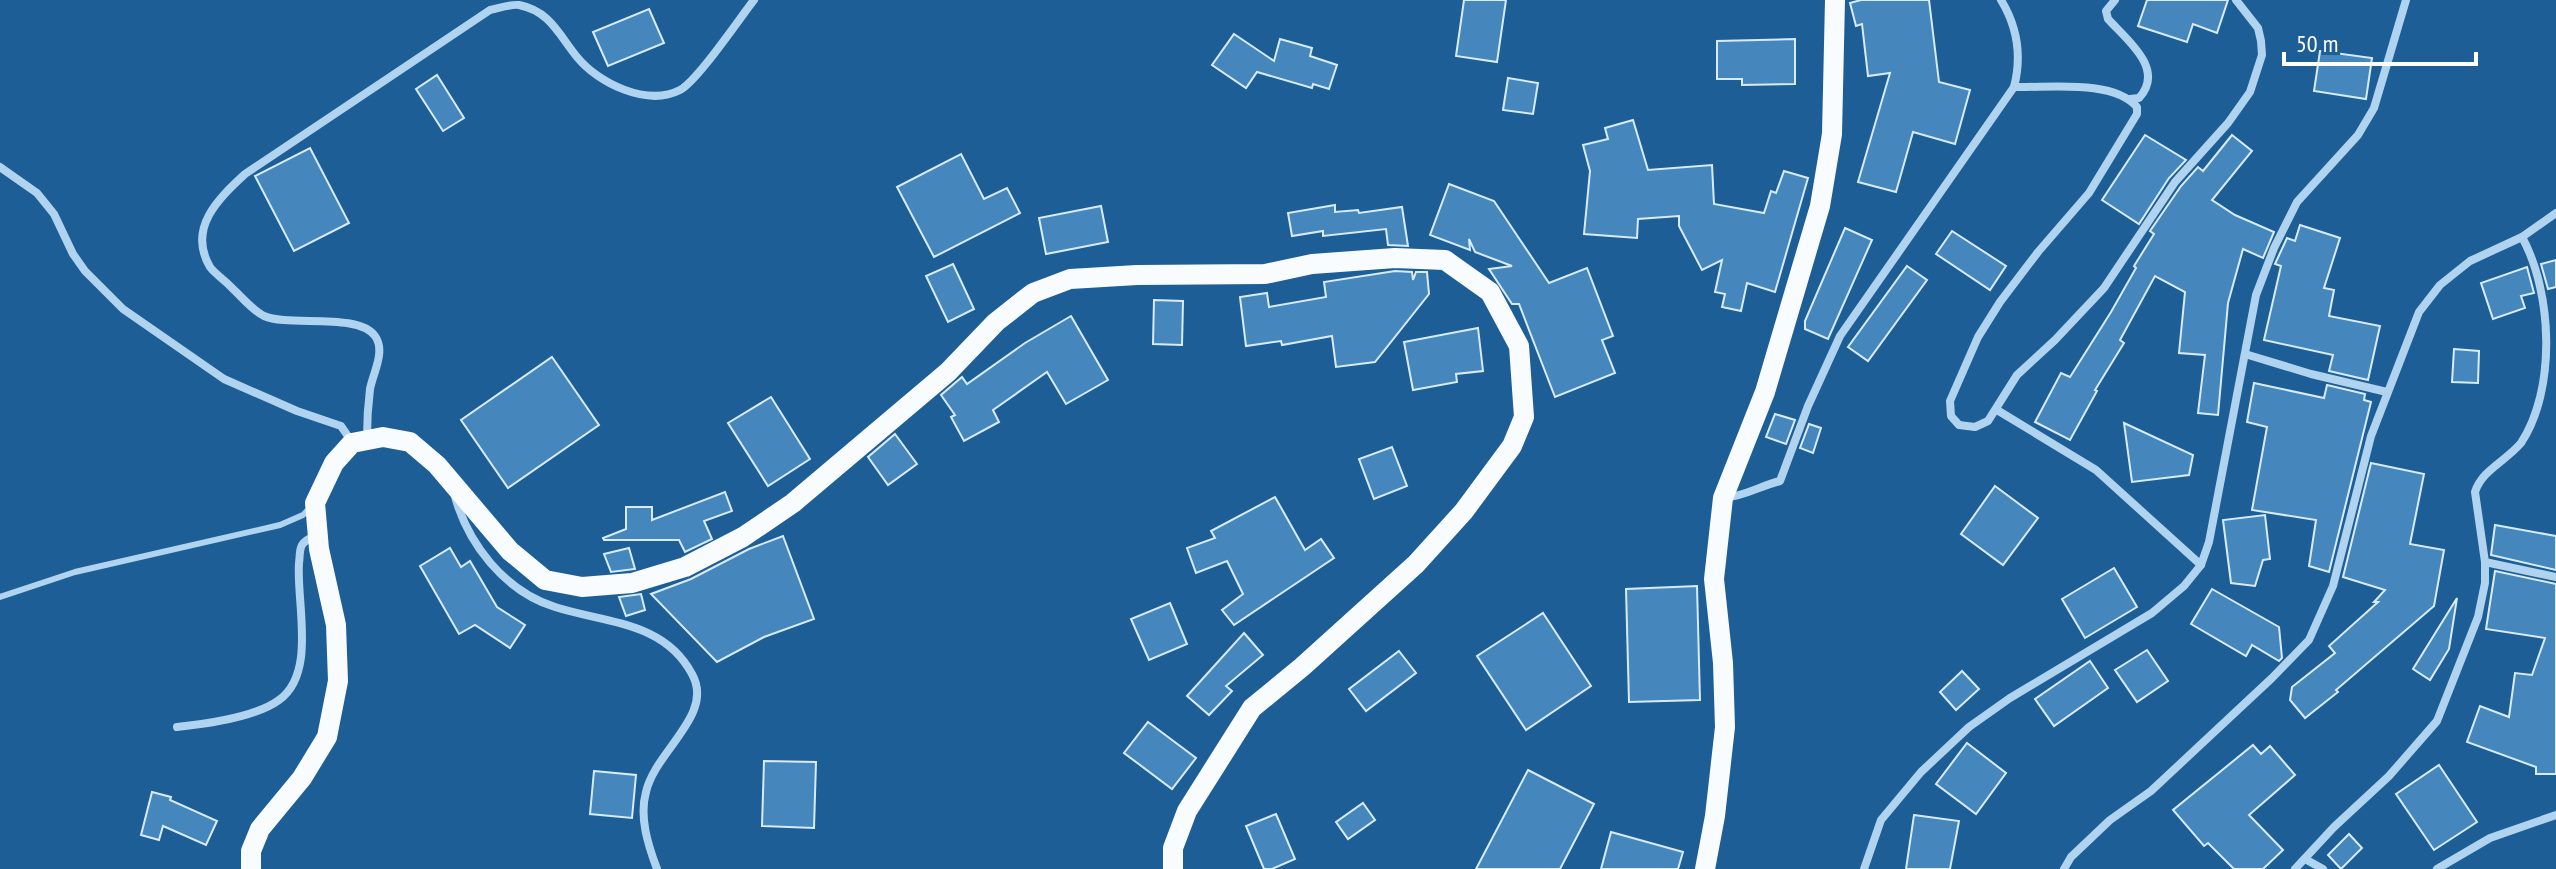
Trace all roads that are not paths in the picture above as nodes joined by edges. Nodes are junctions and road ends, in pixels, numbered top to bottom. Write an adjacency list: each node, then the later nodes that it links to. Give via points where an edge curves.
1 (754, 0): 15 (street, via 696,75 682,89 664,95 640,94 608,83 578,59 541,13 517,4 490,10 245,174 221,196 204,220 204,246 210,267 253,308 265,316 364,326 378,341)
2 (1835, 0): 17 (main road, via 1832,134 1820,206 1765,392)
3 (2001, 0): 7 (street, via 2019,48)
4 (2115, 0): 8 (street, via 2106,11 2108,19 2142,55 2147,71 2144,92)
5 (2236, 0): 14 (street, via 2258,28 2261,41 2250,92 2175,182 2104,288 2017,375)
6 (2406, 0): 12 (street, via 2374,108 2358,135 2297,202 2274,248 2256,295)
7 (2014, 87): 8 (street, via 2112,91); 17 (street, via 1840,336 1780,481)
8 (2130, 99): 14 (street, via 2137,114 2089,193 2000,302 1950,401 1951,416 1967,427 1981,425)
9 (0, 167): 15 (street, via 37,193 85,271 123,309 224,379 341,426)
10 (2556, 213): 11 (street)
11 (2522, 237): 13 (street, via 2470,261 2440,285 2419,312); 20 (street, via 2540,288 2550,364 2542,408 2533,424 2512,453 2477,484)
12 (2245, 354): 13 (street); 21 (street)
13 (2387, 392): 32 (street, via 2333,586 2309,640 2151,791 2110,820)
14 (1997, 410): 21 (street, via 2096,470)
15 (360, 442): 16 (main road, via 383,437 410,442); 18 (main road, via 334,463)
16 (450, 481): 28 (street, via 469,532 498,572 551,606 639,627 690,669 697,683 696,709 661,758 644,796 647,837); 29 (main road, via 510,551 545,580 582,587 632,583 685,567 793,503 1033,293 1070,279 1265,274 1312,264 1445,260 1490,292 1519,346 1524,417 1512,446 1416,564 1252,708 1187,811 1173,848)
17 (1723, 498): 30 (main road, via 1714,579 1725,727)
18 (315, 503): 19 (main road); 23 (lane, via 280,525 75,572)
19 (318, 535): 24 (street, via 300,548 300,662 281,699 260,709); 27 (main road, via 336,625 338,681 327,737 260,829)
20 (2485, 562): 22 (street); 26 (street, via 2478,617 2437,721)
21 (2201, 565): 31 (street, via 2152,613 1969,727 1881,820)
22 (2556, 577)
23 (0, 597)
24 (177, 727)
25 (2556, 815): 35 (street, via 2490,838)
26 (2305, 859): 33 (street); 34 (street)
27 (251, 869)
28 (657, 869)
29 (1173, 869)
30 (1705, 869)
31 (1864, 869)
32 (2064, 869)
33 (2295, 869)
34 (2323, 869)
35 (2437, 869)

